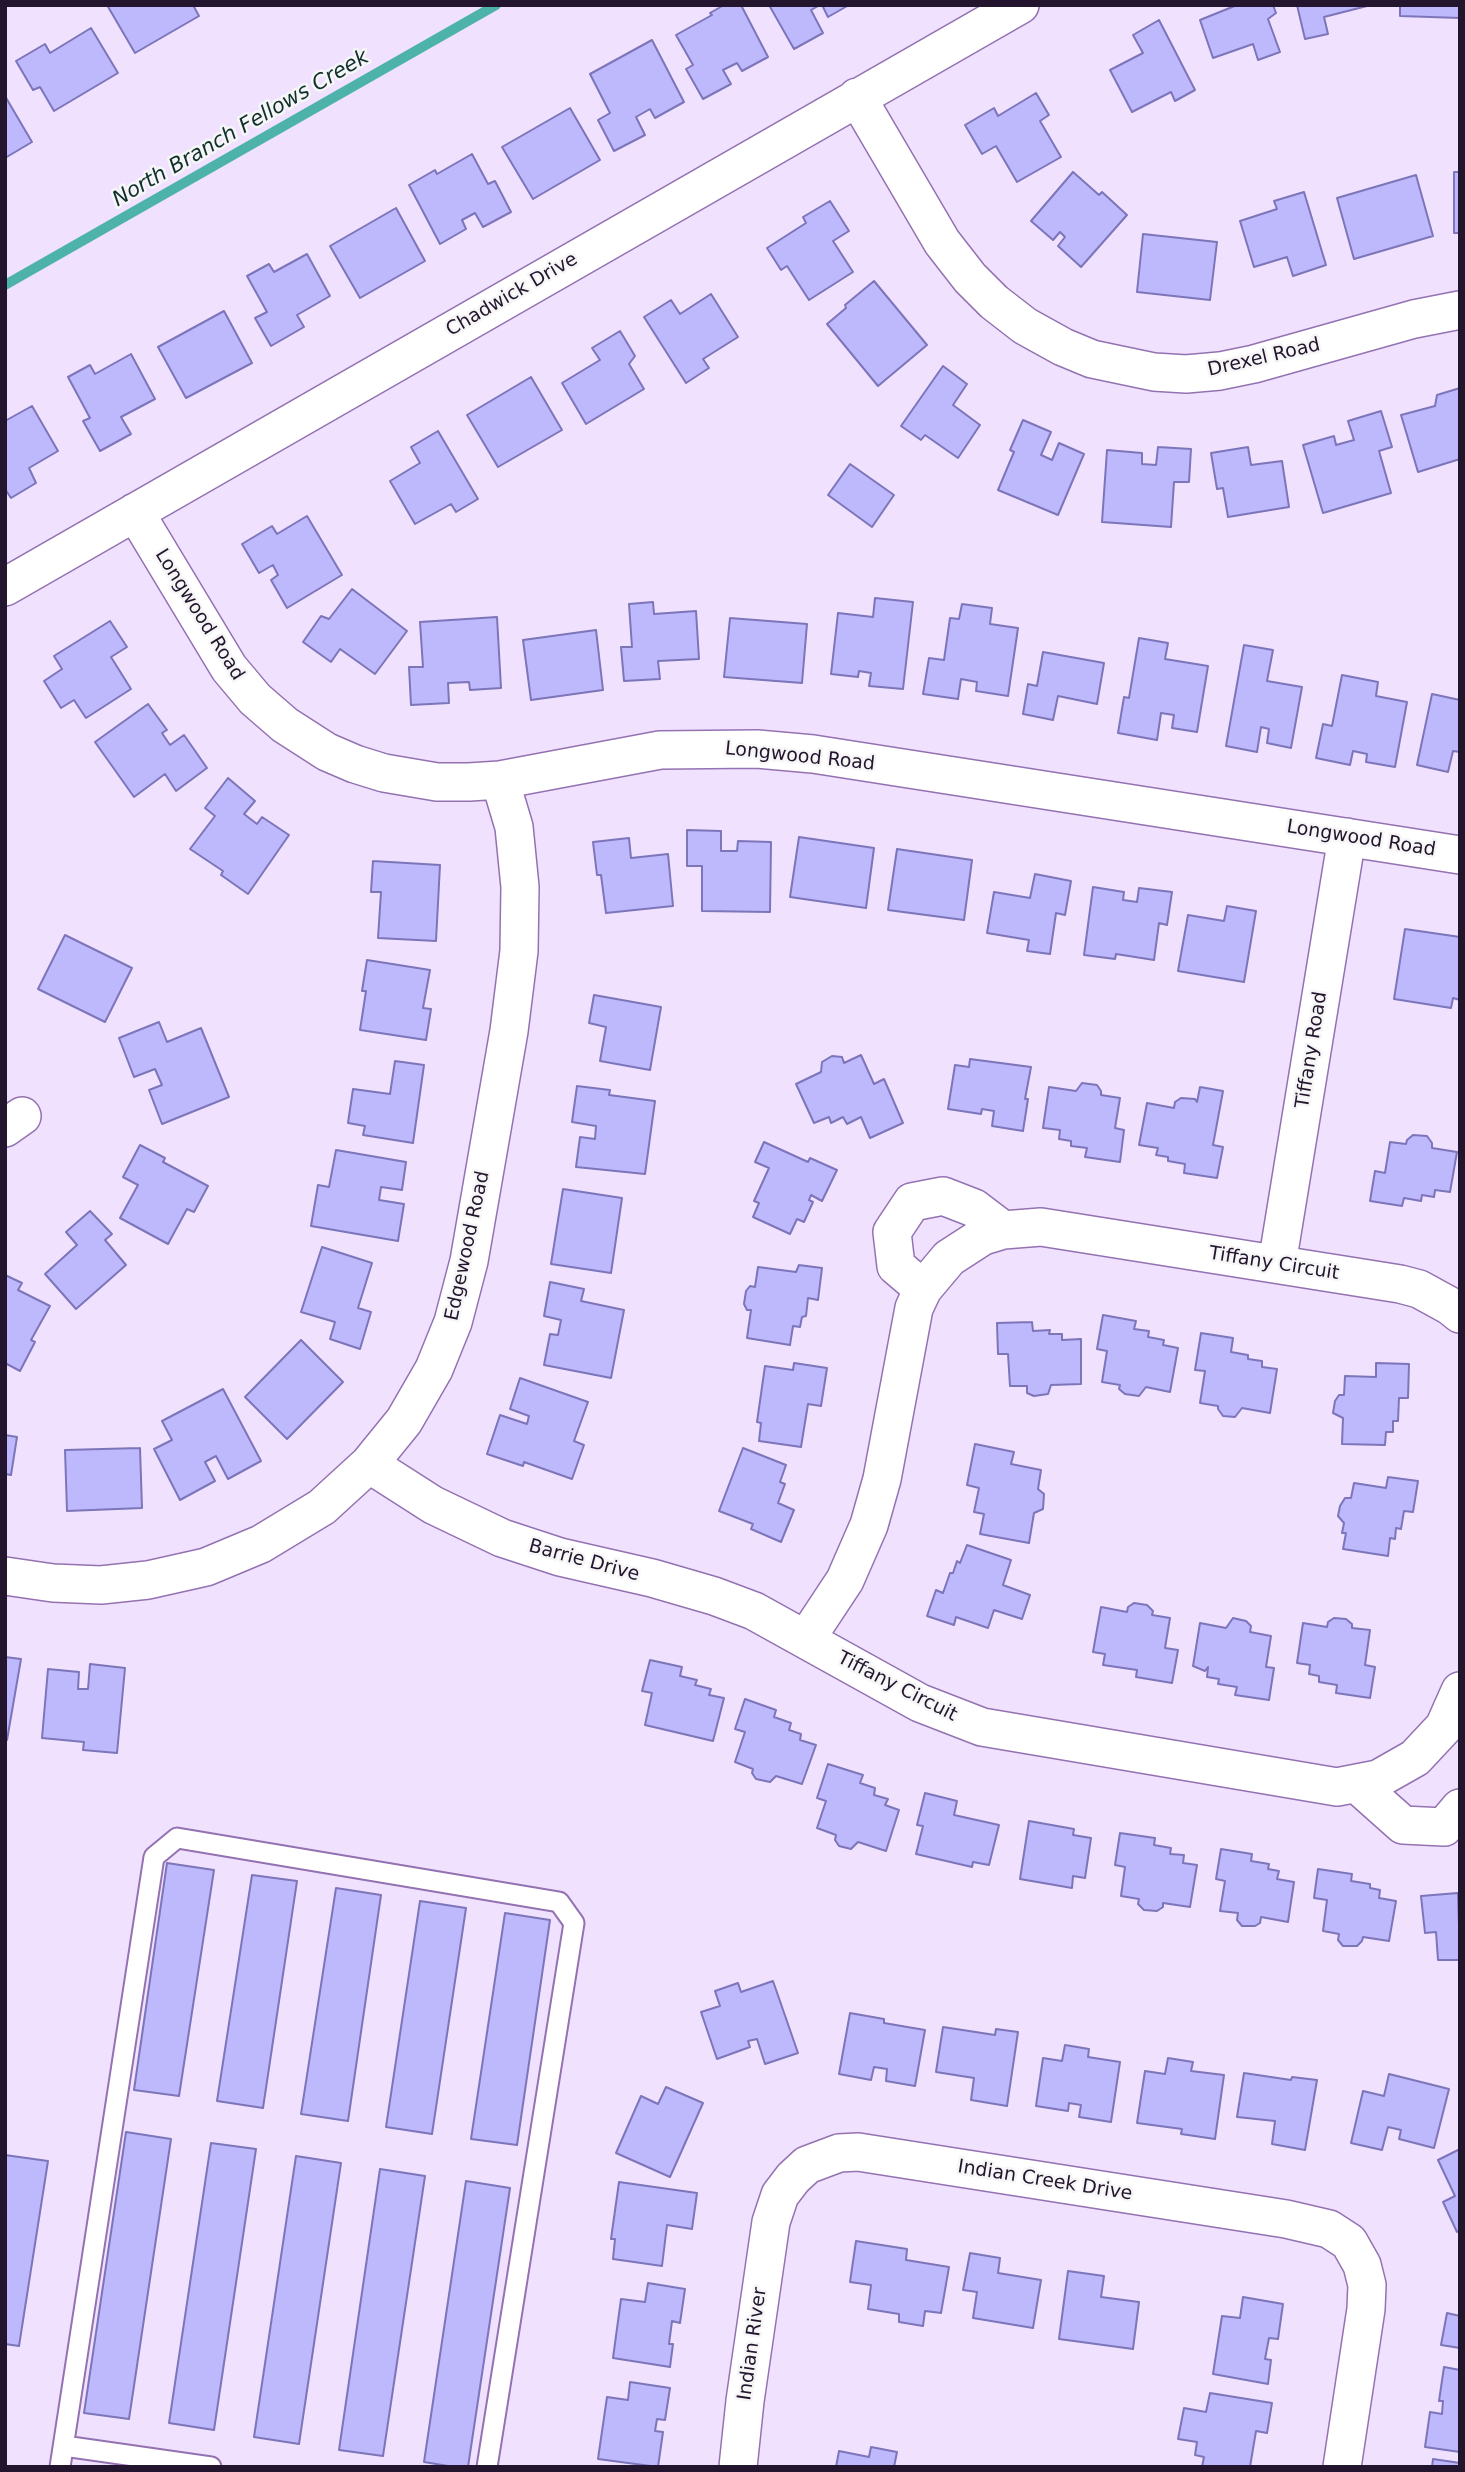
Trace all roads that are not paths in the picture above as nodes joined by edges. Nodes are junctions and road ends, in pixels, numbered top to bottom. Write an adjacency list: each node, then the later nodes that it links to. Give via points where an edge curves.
1 (1020, 5): 2 (street, Chadwick Drive)
2 (857, 97): 3 (street, Drexel Road, via 942,242 971,278 1026,326 1092,359 1154,372 1220,371); 4 (street, Chadwick Drive)
3 (1460, 310)
4 (135, 512): 5 (street, Chadwick Drive); 6 (street, Longwood Road, via 229,668 285,725 327,752 384,773 437,782)
5 (5, 587)
6 (500, 780): 7 (street, Longwood Road, via 660,750 757,749); 15 (street, Edgewood Road, via 514,827 520,887 519,951 469,1261 453,1322 434,1369 404,1421)
7 (1347, 837): 8 (street, Longwood Road); 10 (street, Tiffany Road)
8 (1460, 855)
9 (1003, 1230): 10 (street, Tiffany Circuit, via 1041,1227); 12 (street, Tiffany Circuit, via 957,1251); 12 (street, via 974,1208 943,1196 912,1202 892,1232 895,1266)
10 (1277, 1264): 13 (street, Tiffany Circuit)
11 (1460, 1282): 13 (street, Tiffany Circuit)
12 (923, 1289): 17 (street, Tiffany Circuit, via 909,1327 882,1479 869,1525 845,1580)
13 (1419, 1289): 14 (street, Tiffany Circuit)
14 (1460, 1314)
15 (369, 1464): 16 (street, Edgewood Road, via 322,1507 292,1527 206,1567 101,1585); 17 (street, Barrie Drive, via 433,1505 502,1538 714,1596)
16 (5, 1576)
17 (806, 1639): 20 (street, Tiffany Circuit, via 920,1703 982,1727 1337,1787)
18 (1460, 1691): 19 (street, Tiffany Circuit)
19 (1452, 1736): 20 (street, Tiffany Circuit, via 1397,1770)
20 (1358, 1785): 21 (street, via 1403,1825 1444,1827)
21 (1460, 1808)
22 (771, 2222): 27 (street, Indian River); 28 (street, Indian Creek Drive, via 780,2196 807,2165 858,2151 1329,2229 1349,2242 1367,2285)
23 (64, 2446): 24 (lane); 25 (lane); 26 (lane, via 154,1857 177,1838 559,1902 574,1923)
24 (60, 2467)
25 (211, 2467)
26 (488, 2467)
27 (738, 2467)
28 (1342, 2467)

